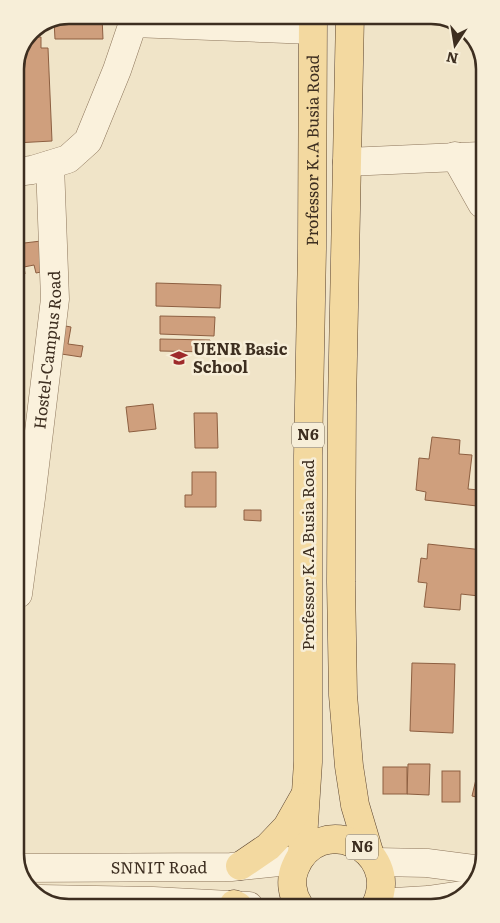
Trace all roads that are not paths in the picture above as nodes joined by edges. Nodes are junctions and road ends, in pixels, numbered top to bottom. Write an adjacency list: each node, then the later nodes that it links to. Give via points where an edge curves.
1 (133, 24): 6 (street, via 88,141 68,159)
2 (313, 24): 10 (main road, Professor K.A Busia Road / N6)
3 (350, 24): 5 (main road, Professor K.A Busia Road / N6)
4 (468, 156): 5 (street); 8 (street)
5 (347, 162): 9 (main road, Professor K.A Busia Road / N6)
6 (50, 165): 7 (street); 13 (street, Hostel-Campus Road, via 55,298)
7 (24, 171)
8 (476, 183)
9 (345, 246): 10 (main road); 12 (main road, Professor K.A Busia Road / N6)
10 (312, 249): 11 (main road, Professor K.A Busia Road / N6)
11 (312, 290): 12 (main road); 14 (main road, Professor K.A Busia Road / N6)
12 (344, 290): 16 (main road, Professor K.A Busia Road / N6, via 343,695 355,805)
13 (24, 549)
14 (306, 794): 15 (main road, Professor K.A Busia Road / N6); 17 (main road, via 287,827 268,847)
15 (300, 857): 16 (main road, N6, via 312,846 335,839 353,842); 17 (street, SNNIT Road); 20 (main road, N6, via 293,873 292,888)
16 (372, 857): 19 (street); 21 (main road, N6, via 381,875)
17 (240, 866): 18 (street, SNNIT Road)
18 (26, 868)
19 (474, 869)
20 (297, 899)
21 (378, 899)

